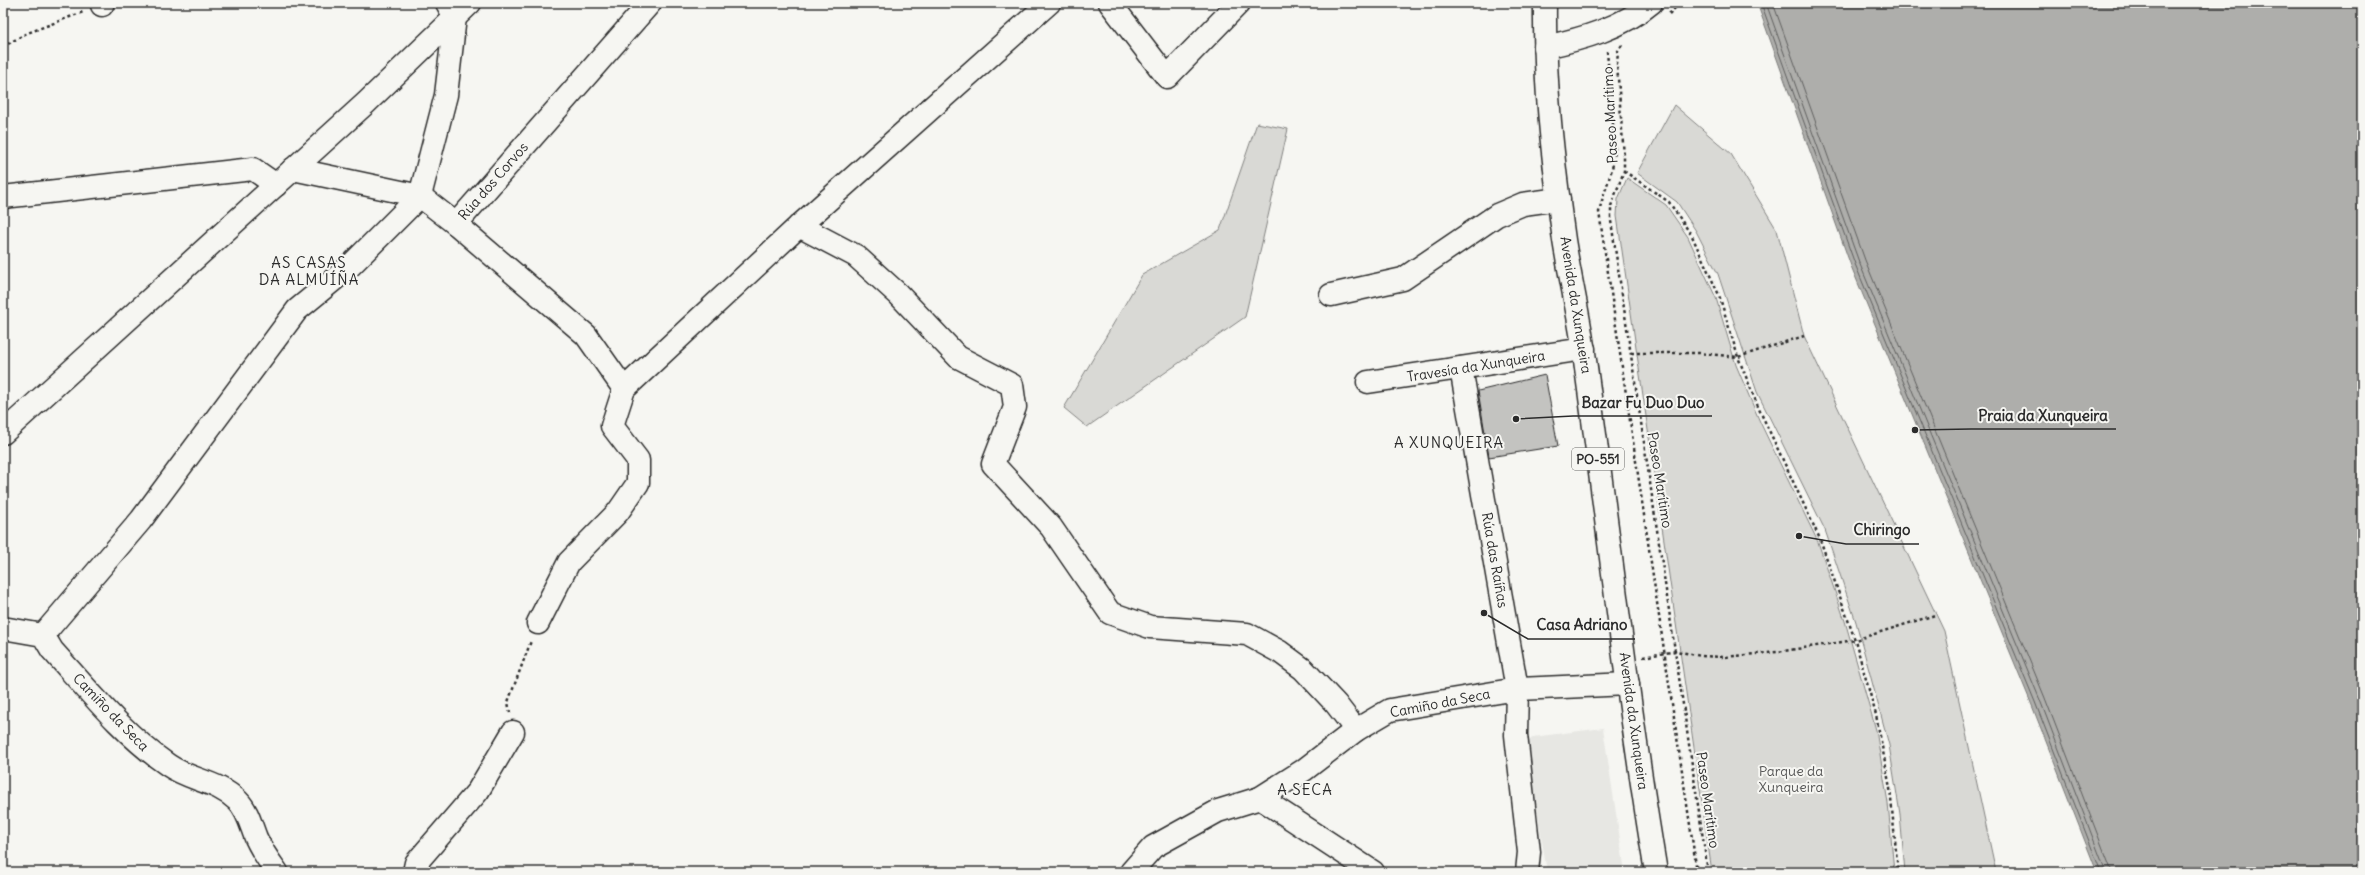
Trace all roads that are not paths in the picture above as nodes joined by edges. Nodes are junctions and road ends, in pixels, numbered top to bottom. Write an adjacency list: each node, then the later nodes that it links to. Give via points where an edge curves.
1 (650, 3): 14 (street, Rúa dos Corvos)
2 (1048, 3): 15 (street)
3 (1110, 3): 4 (street, via 1167,77)
4 (1239, 3)
5 (1545, 3): 8 (street, PO-551)
6 (457, 8): 9 (street); 11 (street, via 446,95)
7 (1657, 10): 8 (street, via 1639,14)
8 (1550, 52): 13 (street, Avenida da Xunqueira / PO-551, via 1548,112)
9 (294, 169): 10 (street); 11 (street)
10 (276, 185): 12 (street, via 253,169); 21 (street)
11 (420, 196): 14 (street, Rúa dos Corvos); 24 (street, via 348,268 297,310 142,520)
12 (3, 197)
13 (1559, 200): 16 (street, via 1522,204 1497,215 1403,279); 17 (street, Avenida da Xunqueira / PO-551)
14 (456, 224): 20 (street, via 586,335)
15 (799, 226): 20 (street); 27 (street, via 856,256 898,294 958,357 1012,385 1015,407 993,464 1051,527 1110,613 1150,627 1247,634 1280,652 1303,669)
16 (1332, 295)
17 (1584, 349): 18 (street, Travesía da Xunqueira); 25 (street, Avenida da Xunqueira / PO-551)
18 (1461, 368): 19 (street, Travesía da Xunqueira); 26 (street, Rúa das Raíñas)
19 (1368, 382)
20 (624, 389): 22 (street, via 612,426 638,460 638,483 618,512 568,562)
21 (3, 433)
22 (538, 623)
23 (3, 628): 24 (street)
24 (43, 635): 30 (street, Camiño da Seca, via 52,650 145,749 185,774 222,787 239,802 264,853)
25 (1628, 684): 26 (street, Camiño da Seca); 35 (street, Avenida da Xunqueira / PO-551)
26 (1517, 689): 27 (street, Camiño da Seca, via 1390,710); 34 (street, Rúa das Raíñas, via 1516,735 1529,852)
27 (1356, 730): 29 (street, Camiño da Seca, via 1304,770)
28 (513, 732): 31 (street, via 478,791 416,863)
29 (1260, 798): 32 (street, Camiño da Seca, via 1218,811 1153,847); 33 (street)
30 (277, 872)
31 (414, 872)
32 (1131, 872)
33 (1373, 872)
34 (1527, 872)
35 (1656, 872)

